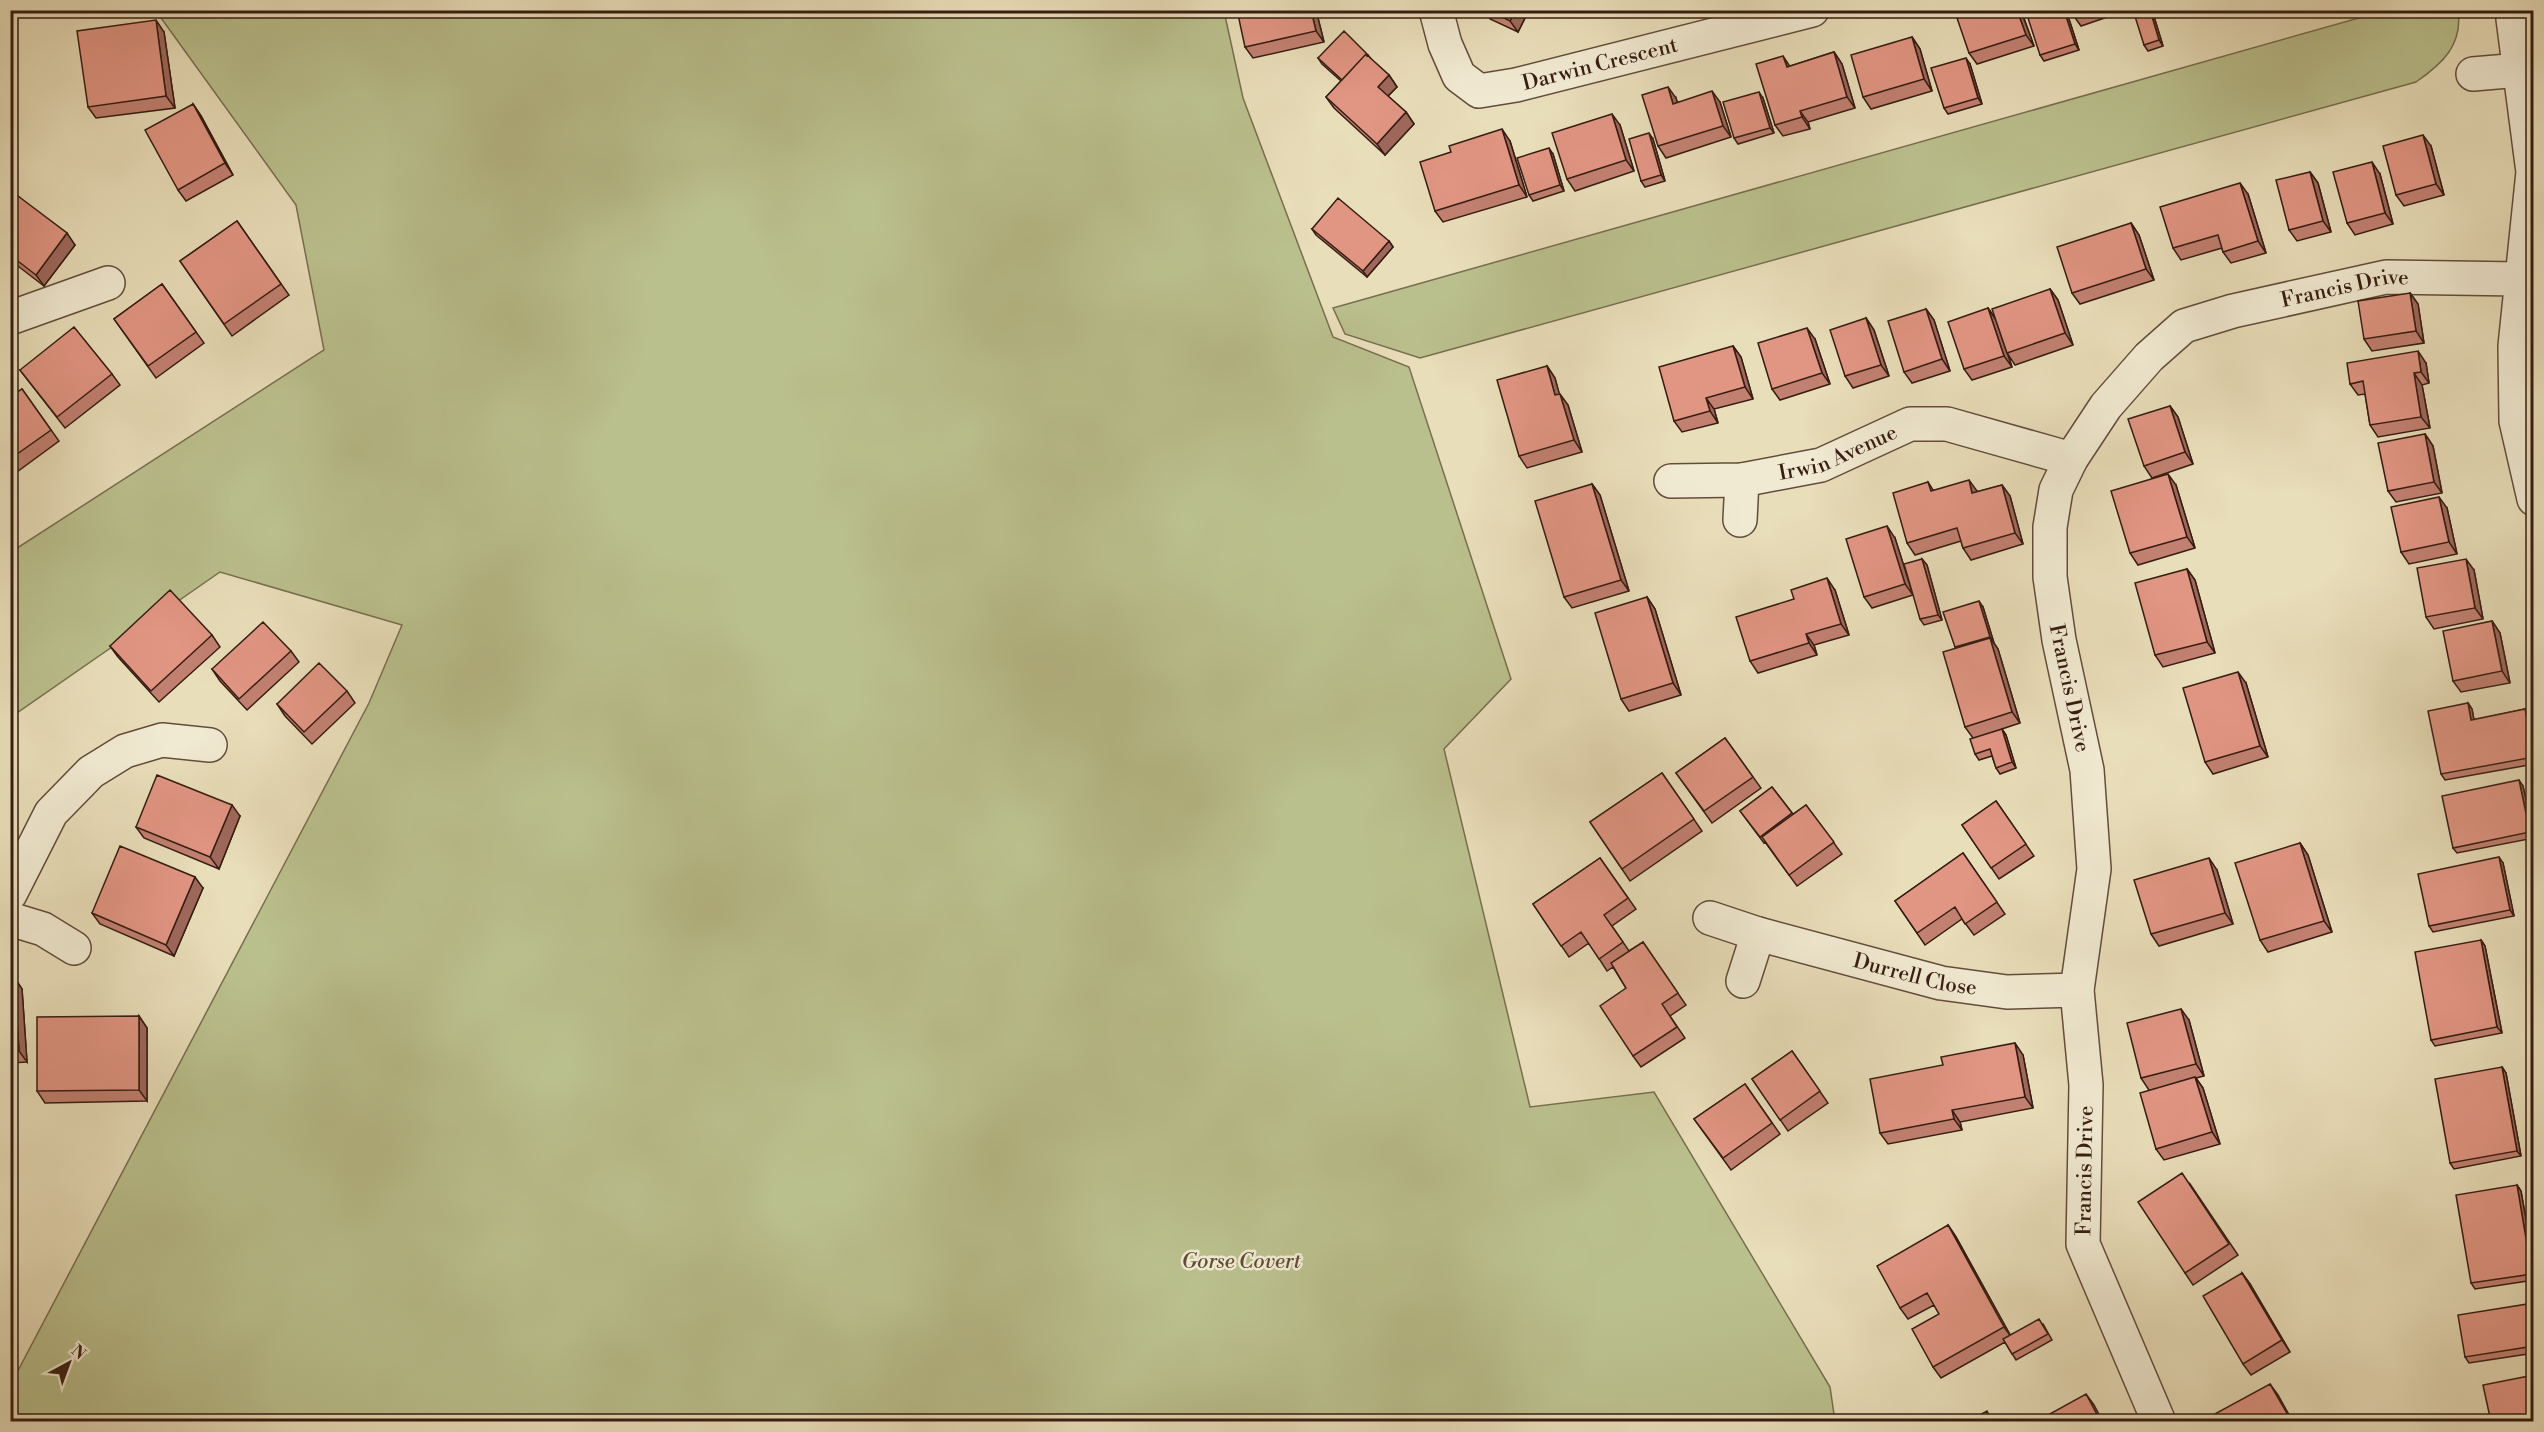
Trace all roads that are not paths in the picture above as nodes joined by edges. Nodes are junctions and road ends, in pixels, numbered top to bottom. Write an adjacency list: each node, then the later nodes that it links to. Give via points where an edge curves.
1 (1436, 10): 2 (street, Darwin Crescent, via 1444,44 1459,76 1479,91 1516,86)
2 (1812, 10)
3 (2513, 19): 4 (street)
4 (2520, 70): 5 (street); 6 (street, via 2533,172)
5 (2473, 74)
6 (2520, 279): 9 (street, Francis Drive, via 2386,277 2233,311 2184,326 2149,357 2106,406); 12 (street, via 2514,346 2516,421)
7 (108, 283): 8 (street)
8 (10, 318)
9 (2071, 459): 10 (street, Irwin Avenue, via 1947,424 1910,424 1821,465); 21 (street, Francis Drive, via 2055,490 2050,578 2087,770 2094,870)
10 (1743, 480): 11 (street, Irwin Avenue); 13 (street)
11 (1671, 481)
12 (2534, 499)
13 (1740, 520)
14 (210, 745): 15 (street, via 162,740 125,751 91,772 51,813)
15 (10, 894)
16 (10, 918): 19 (street, via 43,929)
17 (1710, 918): 18 (street, Durrell Close)
18 (1758, 934): 20 (street); 21 (street, Durrell Close, via 1941,983 2007,992)
19 (74, 948)
20 (1743, 981)
21 (2077, 990): 22 (street, Francis Drive, via 2086,1085 2083,1244)
22 (2160, 1422)

